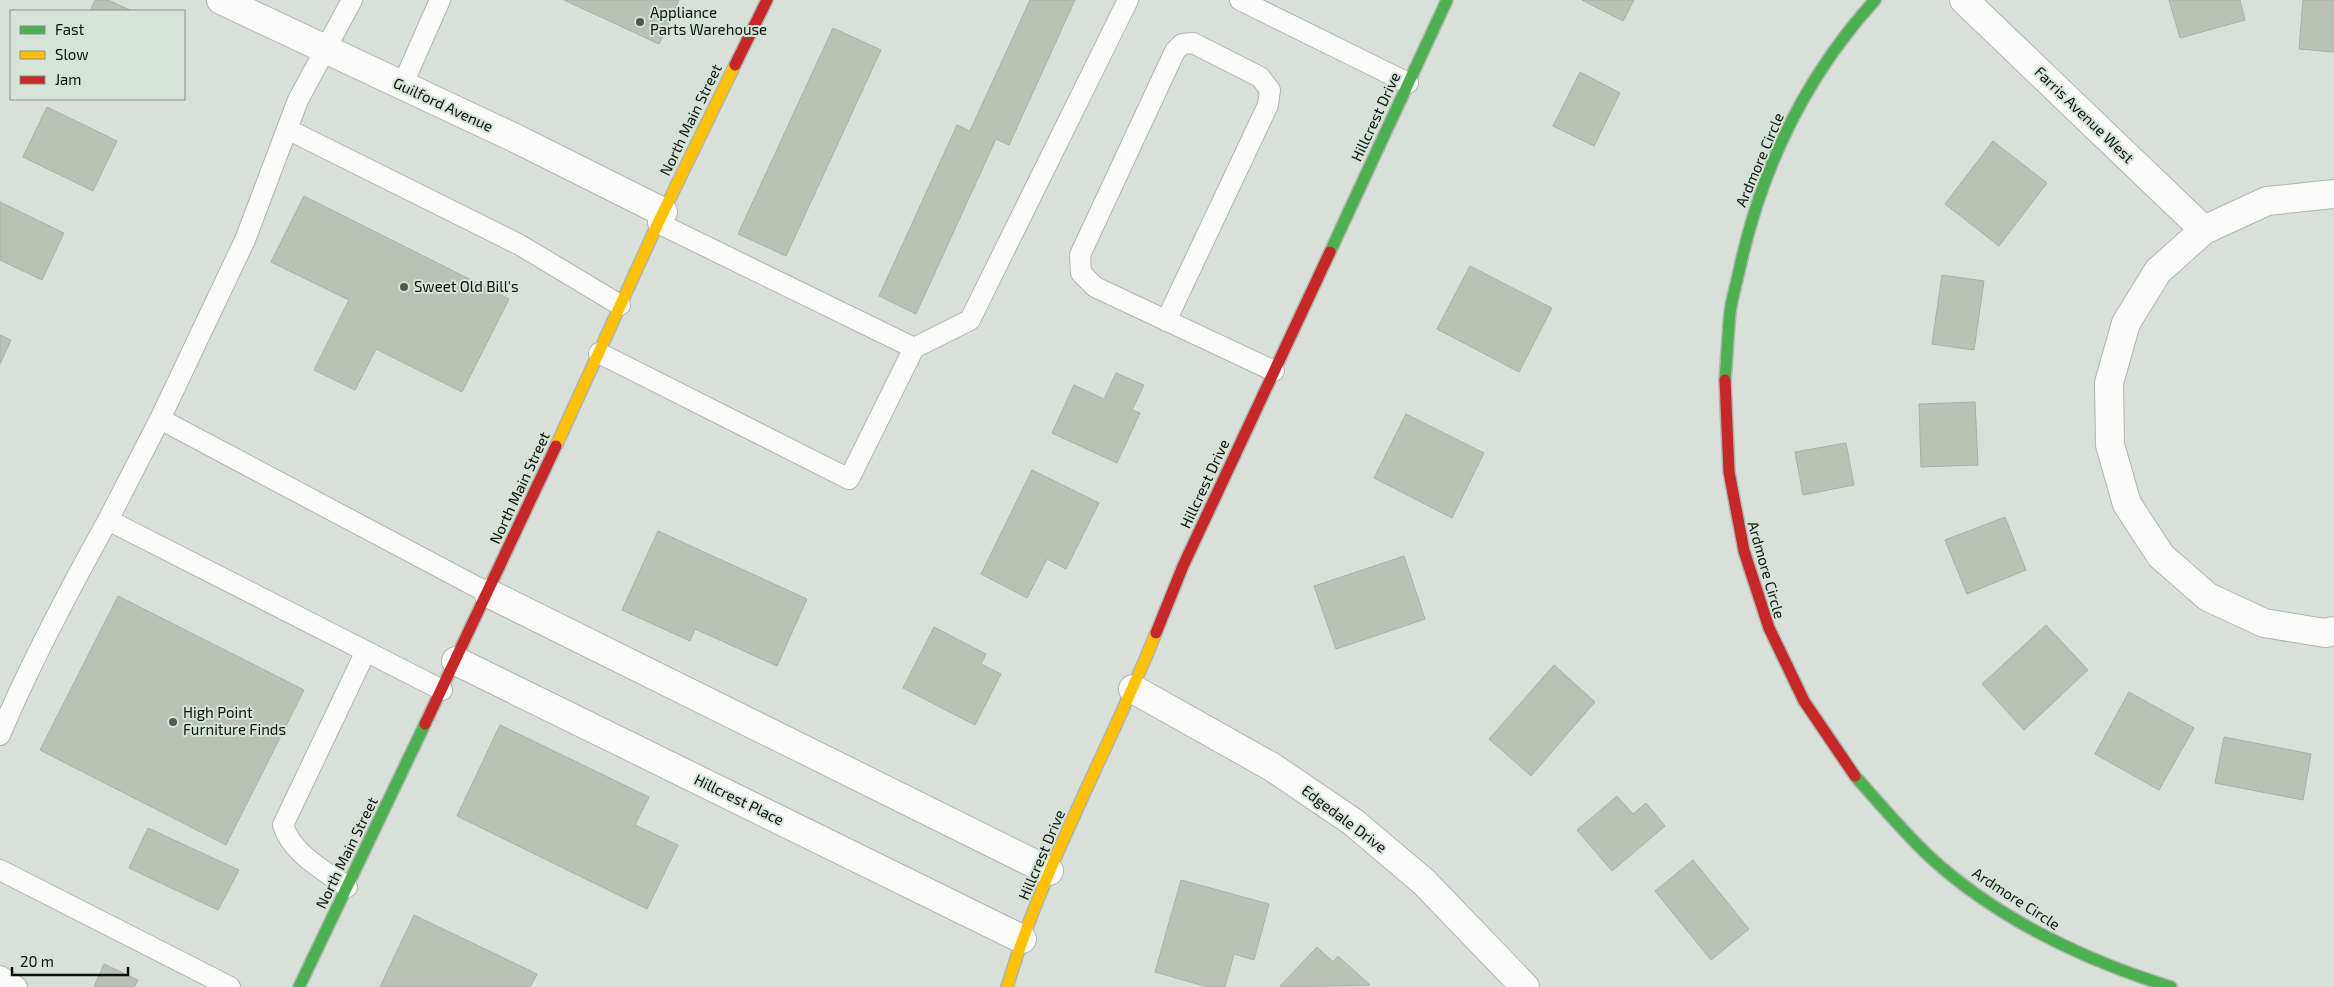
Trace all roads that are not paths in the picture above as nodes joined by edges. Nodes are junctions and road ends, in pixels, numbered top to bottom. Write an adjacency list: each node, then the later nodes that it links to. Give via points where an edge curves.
1 (221, 0): 10 (street, Guilford Avenue)
2 (352, 0): 10 (lane)
3 (440, 0): 12 (lane)
4 (767, 0): 15 (street, North Main Street)
5 (1128, 0): 19 (lane, via 970,320)
6 (1240, 0): 11 (lane)
7 (1447, 0): 11 (street, Hillcrest Drive)
8 (1875, 0): 41 (street, Ardmore Circle, via 1824,65 1787,128 1759,194 1738,263 1726,335 1723,407 1728,479 1742,550 1764,619 1794,685 1831,747 1876,804 1927,855 1984,900 2046,938 2112,968)
9 (1964, 0): 16 (street, Farris Avenue West)
10 (327, 50): 12 (street, Guilford Avenue); 13 (lane, via 298,100)
11 (1408, 83): 21 (street, Hillcrest Drive)
12 (402, 86): 15 (street, Guilford Avenue, via 519,140)
13 (287, 130): 17 (lane, via 520,244); 22 (lane, via 245,240)
14 (2334, 194): 16 (street, via 2267,201)
15 (660, 217): 17 (street, North Main Street); 19 (lane)
16 (2204, 230): 25 (street, via 2158,272 2126,323 2109,383 2110,445 2127,504 2161,556 2208,597 2264,623)
17 (620, 305): 20 (street, North Main Street)
18 (1166, 321): 18 (lane, via 1268,105 1270,90 1260,77 1193,43 1182,44 1175,51 1080,255 1081,273 1095,287); 21 (lane)
19 (914, 348): 20 (lane, via 849,479)
20 (599, 353): 24 (street, North Main Street)
21 (1274, 371): 28 (street, Hillcrest Drive, via 1183,566)
22 (160, 419): 23 (lane); 24 (lane)
23 (108, 520): 26 (lane); 30 (lane, via 67,592)
24 (488, 594): 27 (street, North Main Street); 32 (street)
25 (2334, 631)
26 (366, 651): 29 (lane); 33 (lane, via 284,826 287,837 299,851)
27 (456, 661): 29 (street, North Main Street); 34 (street, Hillcrest Place)
28 (1133, 689): 32 (street, Hillcrest Drive); 40 (street, Edgedale Drive, via 1272,767 1353,822 1424,882)
29 (442, 690): 33 (street, North Main Street)
30 (0, 735)
31 (0, 870): 37 (lane)
32 (1049, 871): 34 (street, Hillcrest Drive)
33 (347, 887): 38 (street, North Main Street)
34 (1022, 939): 39 (street, Hillcrest Drive)
35 (0, 976): 36 (lane)
36 (17, 987)
37 (230, 987)
38 (299, 987)
39 (1007, 987)
40 (1525, 987)
41 (2171, 987)

